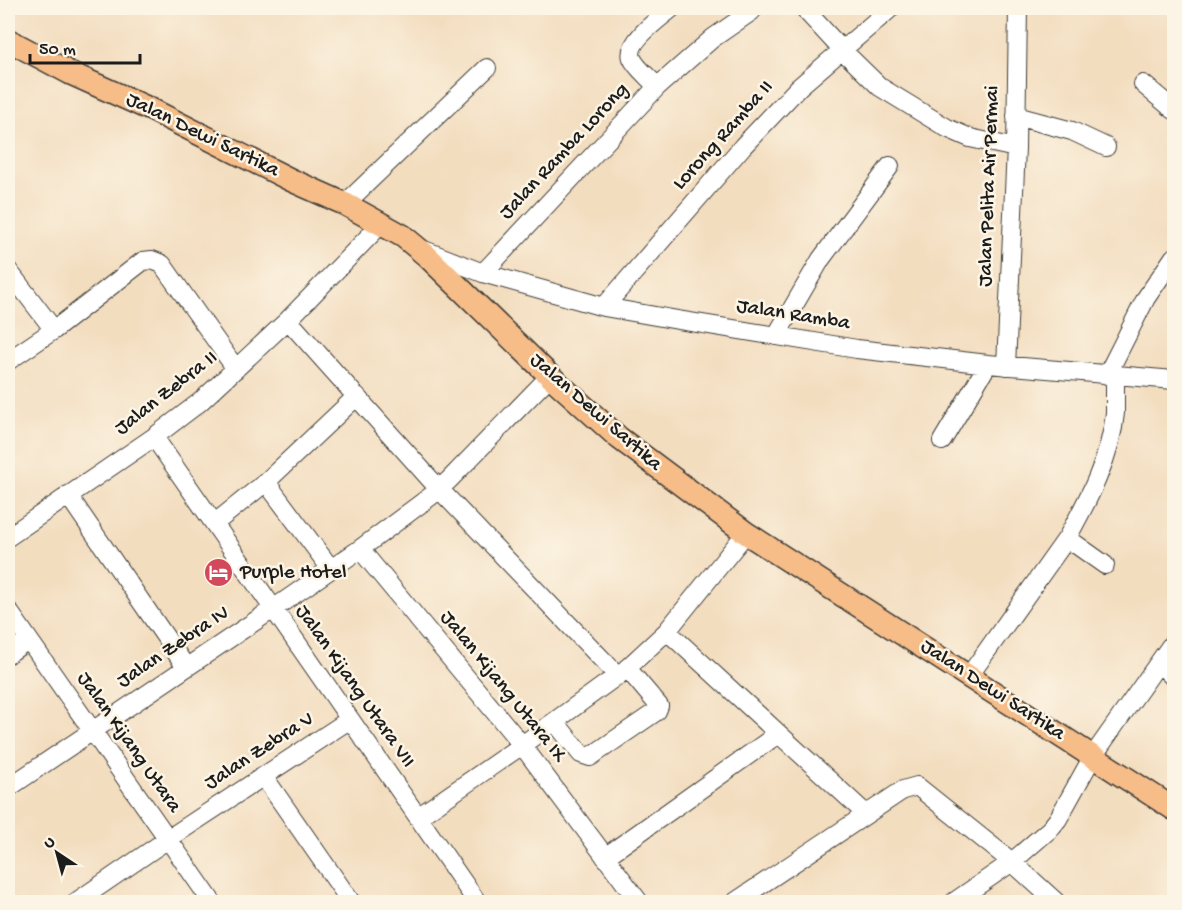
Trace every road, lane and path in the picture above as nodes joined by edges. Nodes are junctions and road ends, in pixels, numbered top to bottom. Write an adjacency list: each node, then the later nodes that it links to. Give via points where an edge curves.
1 (672, 8): 10 (street, Jalan Ramba Lorong, via 632,49 634,61)
2 (891, 8): 7 (street, Lorong Ramba II)
3 (1018, 8): 12 (street, Jalan Pelita Air Permai)
4 (752, 11): 10 (street, via 713,38)
5 (807, 12): 7 (street)
6 (8, 40): 16 (main road, Jalan Dewi Sartika)
7 (843, 51): 14 (street, via 877,85 937,123 970,138); 22 (street, Lorong Ramba II, via 805,81 742,146)
8 (487, 68): 16 (street)
9 (1143, 84): 11 (street)
10 (657, 87): 21 (street, Jalan Ramba Lorong)
11 (1174, 110)
12 (1016, 116): 13 (street, via 1072,131); 14 (street, Jalan Pelita Air Permai)
13 (1106, 147)
14 (1016, 148): 27 (street, Jalan Pelita Air Permai)
15 (890, 166): 25 (street, via 821,259)
16 (345, 204): 17 (main road, Jalan Dewi Sartika)
17 (382, 223): 18 (main road, Jalan Dewi Sartika); 23 (street, Jalan Zebra II)
18 (414, 245): 21 (street, Jalan Ramba); 30 (main road, Jalan Dewi Sartika)
19 (1174, 257): 29 (street, via 1146,298)
20 (8, 270): 24 (street)
21 (483, 273): 22 (street, Jalan Ramba)
22 (604, 307): 25 (street, Jalan Ramba)
23 (288, 320): 28 (street, Jalan Zebra II); 32 (street)
24 (54, 330): 26 (street); 28 (street, via 143,261 152,260 162,264)
25 (776, 336): 27 (street, Jalan Ramba)
26 (8, 361)
27 (997, 365): 29 (street, Jalan Ramba); 34 (street)
28 (236, 369): 33 (street, Jalan Zebra II)
29 (1111, 375): 31 (street, Jalan Ramba); 41 (street, via 1114,414 1107,447 1091,494)
30 (550, 376): 36 (street, Jalan Zebra IV); 39 (main road, Jalan Dewi Sartika, via 631,448)
31 (1174, 380)
32 (357, 396): 35 (street); 36 (street)
33 (154, 437): 37 (street, Jalan Zebra II); 38 (street, Jalan Kijang Utara VII)
34 (942, 441)
35 (266, 482): 38 (street); 44 (street)
36 (439, 489): 42 (street, Jalan Zebra IV); 53 (street)
37 (68, 495): 40 (street, Jalan Zebra II); 52 (street)
38 (214, 523): 45 (street, Jalan Kijang Utara VII)
39 (746, 533): 47 (street); 54 (main road, Jalan Dewi Sartika)
40 (8, 537)
41 (1067, 538): 43 (street); 54 (street)
42 (360, 549): 44 (street, Jalan Zebra IV); 60 (street, Jalan Kijang Utara IX)
43 (1105, 565)
44 (331, 569): 45 (street, Jalan Zebra IV)
45 (273, 609): 52 (street, Jalan Zebra IV); 56 (street, Jalan Kijang Utara VII)
46 (8, 610): 48 (street, Jalan Kijang Utara)
47 (667, 631): 53 (street); 59 (street)
48 (28, 640): 50 (street); 58 (street, Jalan Kijang Utara)
49 (1174, 641): 51 (street)
50 (8, 654)
51 (1159, 663): 55 (street); 61 (street)
52 (186, 667): 58 (street, Jalan Zebra IV)
53 (622, 672): 57 (street); 57 (street, via 659,706 657,711 590,757 581,754)
54 (969, 676): 61 (main road, Jalan Dewi Sartika)
55 (1174, 678)
56 (349, 720): 62 (street, Jalan Zebra V); 66 (street, Jalan Kijang Utara VII)
57 (555, 722): 60 (street)
58 (92, 730): 63 (street, Jalan Zebra IV); 67 (street, Jalan Kijang Utara)
59 (778, 734): 65 (street); 68 (street)
60 (522, 746): 66 (street); 68 (street, Jalan Kijang Utara IX)
61 (1093, 756): 64 (main road, Jalan Dewi Sartika); 69 (street, via 1054,824)
62 (264, 777): 67 (street, Jalan Zebra V); 72 (street)
63 (8, 788)
64 (1174, 809)
65 (866, 814): 69 (street, via 903,790 917,786); 75 (street)
66 (418, 817): 73 (street, Jalan Kijang Utara VII)
67 (168, 839): 70 (street, Jalan Zebra V); 71 (street, Jalan Kijang Utara)
68 (605, 857): 74 (street, Jalan Kijang Utara IX)
69 (1012, 862): 76 (street); 77 (street)
70 (77, 902)
71 (212, 903)
72 (351, 903)
73 (477, 903)
74 (639, 903)
75 (735, 903)
76 (954, 903)
77 (1056, 903)

